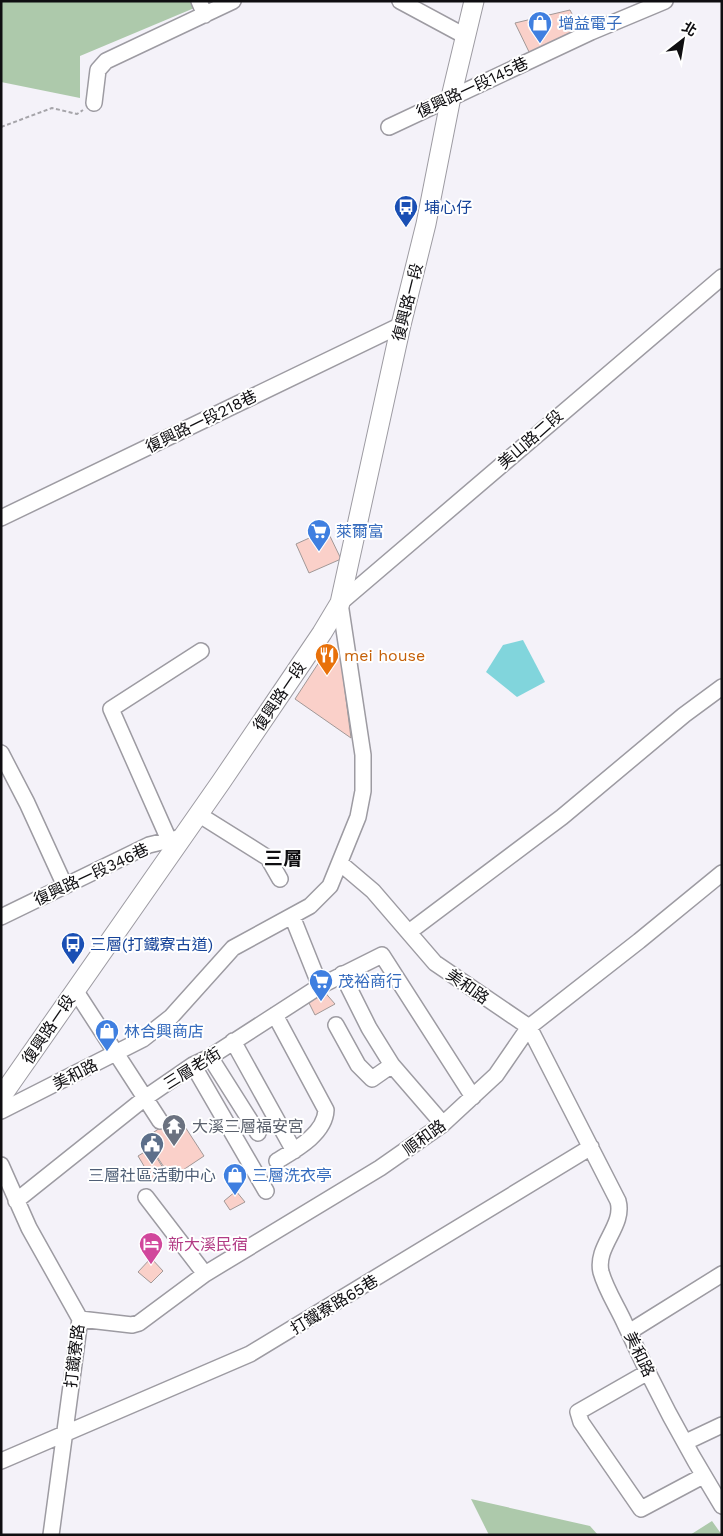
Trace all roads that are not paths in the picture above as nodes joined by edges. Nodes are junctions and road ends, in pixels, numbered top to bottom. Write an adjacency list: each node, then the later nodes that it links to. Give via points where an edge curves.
1 (233, 1): 5 (street)
2 (400, 1): 6 (street)
3 (474, 1): 6 (main road, 復興路一段)
4 (664, 1): 7 (street, 復興路一段145巷)
5 (202, 8): 8 (street, via 106,61 98,70)
6 (465, 36): 7 (main road, 復興路一段)
7 (450, 97): 9 (street, 復興路一段145巷); 11 (main road, 復興路一段, via 426,224)
8 (94, 103)
9 (389, 127)
10 (722, 277): 13 (street, 美山路二段)
11 (401, 325): 12 (street, 復興路一段218巷); 13 (main road, 復興路一段)
12 (1, 518)
13 (340, 603): 17 (main road, 復興路一段); 19 (street, via 363,755 363,791 358,817)
14 (201, 651): 18 (street, via 111,709)
15 (722, 687): 25 (street, via 562,817)
16 (1, 753): 22 (street)
17 (198, 814): 18 (main road, 復興路一段); 21 (street, via 268,858)
18 (175, 839): 22 (street, 復興路一段346巷, via 149,845); 28 (main road, 復興路一段)
19 (340, 863): 23 (street, 美和路, via 330,886 320,898); 25 (street, 美和路, via 373,891)
20 (722, 873): 31 (street, 順和路)
21 (280, 879)
22 (65, 886): 24 (street, 復興路一段346巷)
23 (292, 916): 27 (street); 33 (street, 美和路, via 233,948 171,1018)
24 (1, 917)
25 (409, 932): 31 (street, 美和路, via 435,963)
26 (342, 974): 27 (street, 三層老街); 36 (street); 39 (street, 三層老街, via 382,955)
27 (320, 986): 29 (street, 三層老街)
28 (75, 990): 33 (street); 37 (main road, 復興路一段)
29 (275, 1014): 32 (street, 三層老街); 45 (street, via 326,1110 319,1128)
30 (336, 1025): 36 (street, via 358,1065 372,1079)
31 (529, 1027): 39 (street, 順和路, via 496,1075); 44 (street, 美和路)
32 (233, 1041): 34 (street, 三層老街); 45 (street)
33 (116, 1054): 38 (street); 40 (street, 美和路)
34 (210, 1057): 35 (street, 三層老街); 43 (street)
35 (193, 1065): 38 (street, 三層老街); 48 (street)
36 (392, 1065): 42 (street)
37 (1, 1097)
38 (145, 1098): 41 (street); 50 (street, 三層老街)
39 (473, 1098): 42 (street, 順和路)
40 (1, 1111)
41 (160, 1122)
42 (442, 1124): 51 (street, 順和路, via 380,1168)
43 (258, 1133)
44 (591, 1147): 54 (street, 美和路, via 620,1208 603,1247 601,1272); 57 (street, 打鐵寮路65巷, via 250,1354)
45 (294, 1151): 46 (street)
46 (277, 1161)
47 (1, 1165): 50 (street, 打鐵寮路)
48 (266, 1191)
49 (146, 1197): 51 (street)
50 (16, 1201): 53 (street, 打鐵寮路)
51 (205, 1274): 53 (street, 順和路, via 136,1324)
52 (722, 1274): 54 (street)
53 (80, 1319): 57 (street, 打鐵寮路)
54 (629, 1332): 55 (street, 美和路)
55 (648, 1372): 58 (street, 美和路); 60 (street, via 578,1412 581,1422 641,1509)
56 (722, 1425): 58 (street)
57 (64, 1435): 59 (street, 打鐵寮路65巷); 62 (street, 打鐵寮路)
58 (686, 1442): 60 (street, 美和路)
59 (1, 1461)
60 (703, 1476): 61 (street, 美和路)
61 (722, 1506)
62 (51, 1535)

